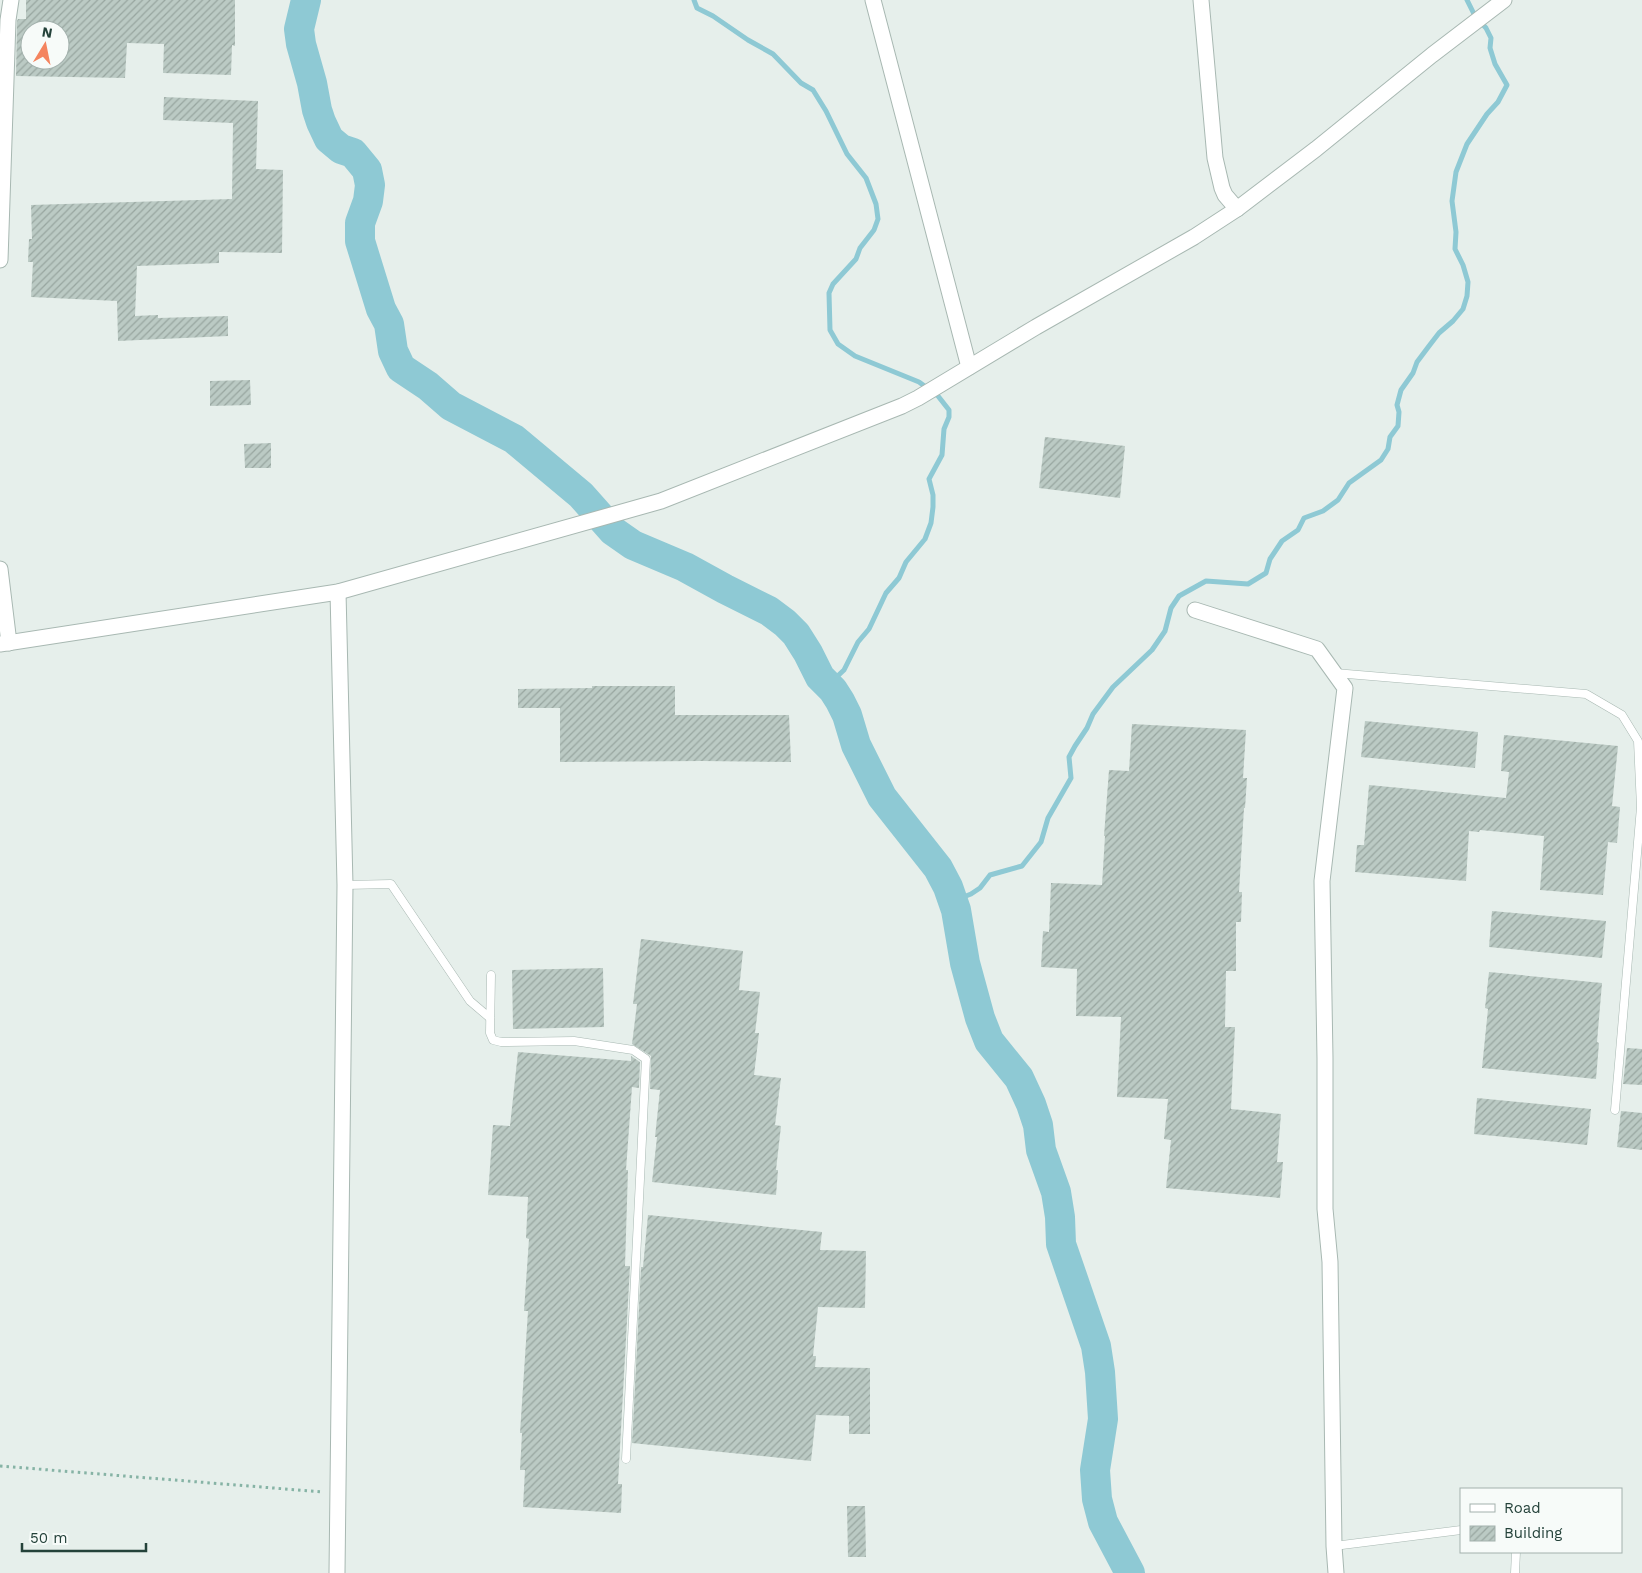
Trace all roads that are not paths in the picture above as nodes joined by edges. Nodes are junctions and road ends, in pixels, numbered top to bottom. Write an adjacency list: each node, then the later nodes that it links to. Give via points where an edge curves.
1 (11, 0): 5 (street)
2 (873, 0): 8 (street)
3 (1201, 0): 6 (street, via 1215,158 1222,188)
4 (1502, 2): 6 (street)
5 (4, 17): 7 (street)
6 (1237, 210): 8 (street)
7 (0, 260)
8 (969, 366): 10 (street, via 918,398 690,490 632,510)
9 (0, 569): 12 (street)
10 (338, 592): 12 (street); 14 (street)
11 (1195, 610): 13 (street, via 1317,649)
12 (5, 644)
13 (1335, 673): 17 (lane, via 1586,694 1622,715 1638,741 1641,807); 20 (street, via 1345,688 1322,881 1325,1209 1330,1262)
14 (344, 885): 16 (lane, via 391,884 470,1001); 22 (street)
15 (492, 975): 16 (lane)
16 (490, 1018): 18 (lane, via 490,1033 493,1040 500,1042 574,1041 633,1050 646,1059)
17 (1615, 1110)
18 (626, 1459)
19 (1460, 1530): 20 (lane)
20 (1334, 1546): 23 (street)
21 (1516, 1553): 24 (lane)
22 (337, 1573)
23 (1336, 1573)
24 (1515, 1573)

